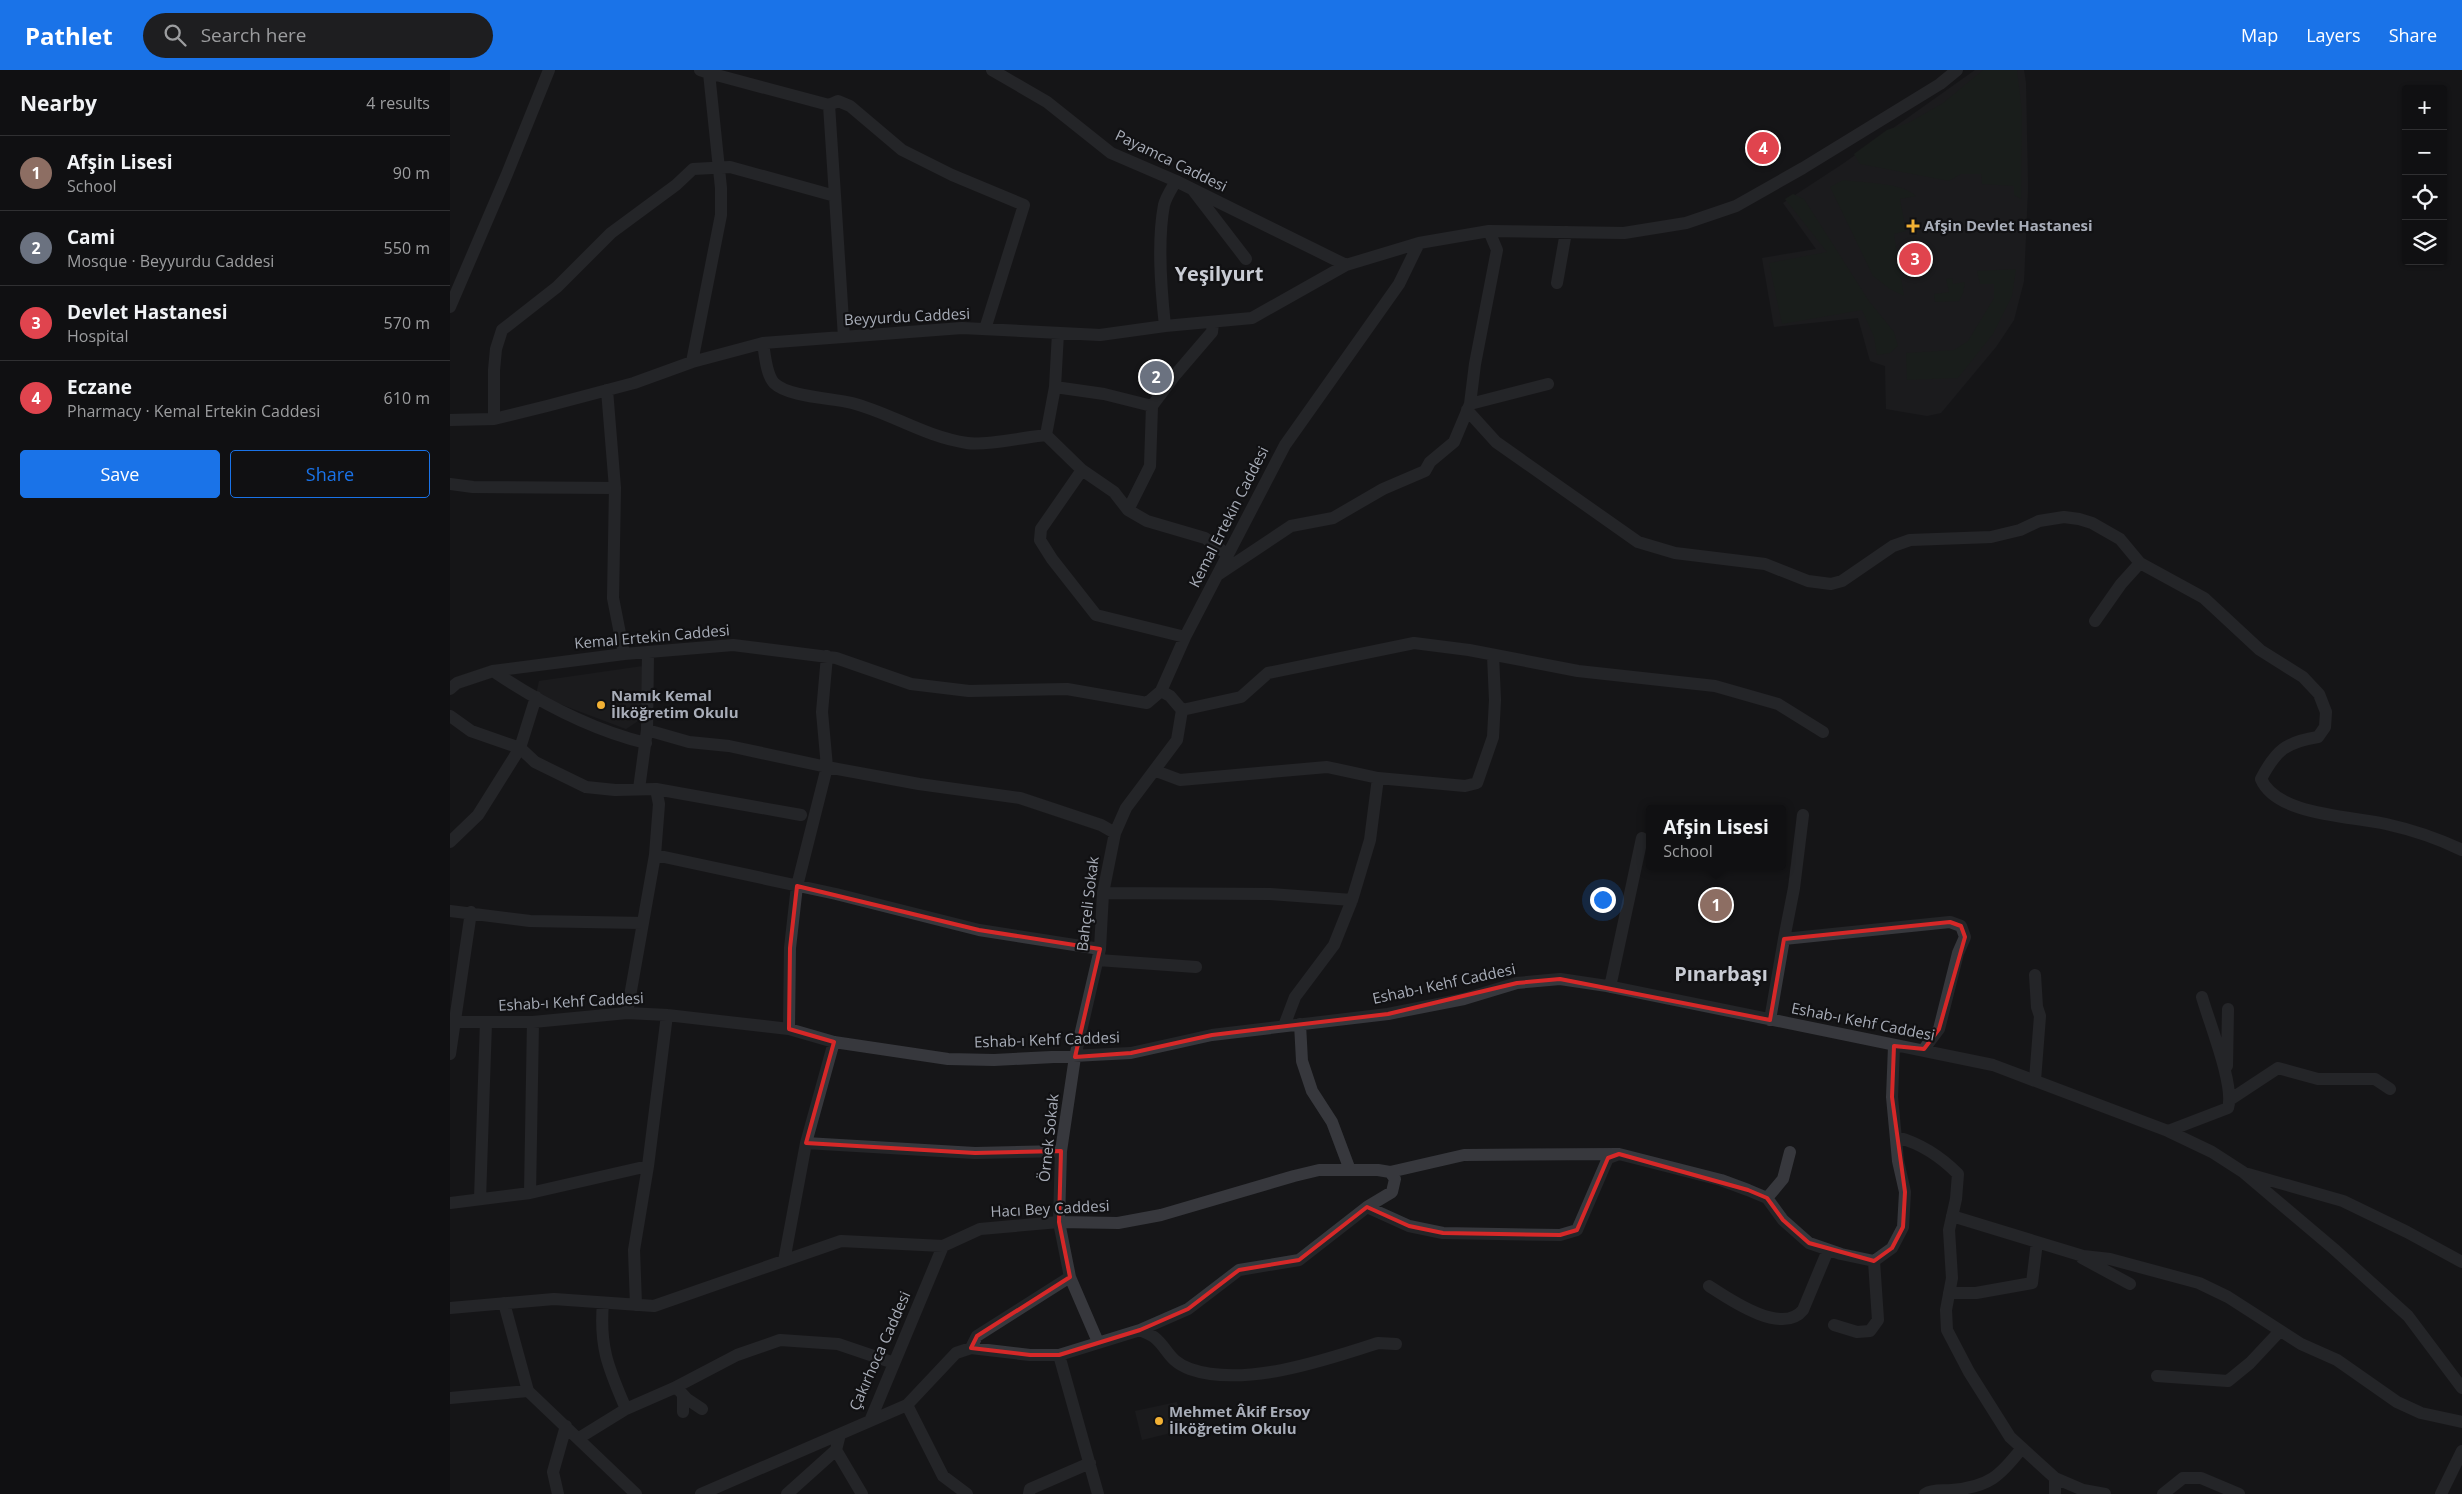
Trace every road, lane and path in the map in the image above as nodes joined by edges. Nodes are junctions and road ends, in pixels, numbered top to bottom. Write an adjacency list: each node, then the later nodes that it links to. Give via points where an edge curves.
1 (549, 70): 16 (street)
2 (992, 70): 7 (street, Payamca Caddesi, via 1047,102 1111,153)
3 (1957, 70): 11 (street, via 1940,84 1736,206 1686,223 1633,232)
4 (704, 72): 5 (street); 6 (street)
5 (829, 105): 9 (street); 19 (street, via 838,101 850,106 902,150 1024,205)
6 (719, 166): 9 (street); 23 (street, via 721,215); 29 (street, via 693,169 611,233 557,287 502,330 494,370)
7 (1176, 180): 8 (street, Payamca Caddesi); 18 (street, via 1164,203 1161,291)
8 (1192, 188): 13 (street); 14 (street, Payamca Caddesi)
9 (835, 196): 21 (street)
10 (1489, 231): 11 (street); 12 (street); 28 (street, via 1497,250)
11 (1566, 232): 15 (street)
12 (1419, 243): 14 (street, Beyyurdu Caddesi); 36 (street, Kemal Ertekin Caddesi, via 1399,284 1285,445)
13 (1246, 259)
14 (1346, 265): 17 (street, Beyyurdu Caddesi, via 1252,318)
15 (1557, 284)
16 (450, 306)
17 (1213, 323): 18 (street, Beyyurdu Caddesi); 27 (street, via 1212,332)
18 (1165, 326): 20 (street, Beyyurdu Caddesi, via 1100,335)
19 (985, 329): 20 (street, Beyyurdu Caddesi); 21 (street, Beyyurdu Caddesi)
20 (1058, 333): 25 (street)
21 (844, 337): 22 (street, Beyyurdu Caddesi)
22 (763, 343): 23 (street, Beyyurdu Caddesi); 31 (street, via 774,383 787,390 874,409 932,436 968,444)
23 (692, 362): 26 (street, Beyyurdu Caddesi)
24 (1548, 384): 28 (street)
25 (1055, 387): 27 (street, via 1104,394); 31 (street)
26 (607, 390): 29 (street, Beyyurdu Caddesi); 34 (street)
27 (1152, 406): 35 (street, via 1150,466)
28 (1469, 407): 37 (street, via 1496,442 1638,542 1675,553 1764,564 1808,581 1831,584 1842,581 1893,546 1910,540 1991,538 2039,522 2064,518 2092,523 2120,539); 38 (street, via 1454,442 1430,462 1425,471 1383,489 1333,518 1291,526)
29 (494, 419): 30 (street, Beyyurdu Caddesi)
30 (450, 420)
31 (1046, 435): 32 (street)
32 (1082, 470): 35 (street, via 1114,492); 40 (street, via 1041,529 1040,540 1096,615)
33 (450, 484): 34 (street)
34 (615, 488): 42 (street, via 614,598)
35 (1128, 510): 36 (street, via 1146,521 1205,538)
36 (1228, 555): 38 (street, Kemal Ertekin Caddesi)
37 (2140, 564): 39 (street, via 2121,584); 64 (street, via 2204,598 2260,650 2303,678 2319,694 2326,712 2325,728 2318,737 2299,740 2279,750 2261,779 2266,789 2320,814 2384,823 2436,837)
38 (1218, 575): 40 (street, Kemal Ertekin Caddesi)
39 (2095, 622)
40 (1185, 637): 47 (street, Kemal Ertekin Caddesi)
41 (648, 653): 42 (street, Kemal Ertekin Caddesi); 44 (street, Kemal Ertekin Caddesi, via 733,645); 52 (street)
42 (624, 654): 45 (street, Kemal Ertekin Caddesi)
43 (1493, 655): 49 (street, via 1414,643 1268,673 1241,696); 51 (street, via 1578,671 1715,686 1778,704); 56 (street, via 1493,737 1477,783 1465,786)
44 (827, 656): 47 (street, Kemal Ertekin Caddesi, via 911,684 969,691 1067,688 1147,703); 54 (street, via 822,712)
45 (493, 671): 46 (street, Kemal Ertekin Caddesi, via 457,683); 48 (street)
46 (450, 689)
47 (1161, 690): 49 (street)
48 (536, 698): 52 (street, via 621,737); 53 (street)
49 (1182, 710): 55 (street, Bahçeli Sokak, via 1176,740)
50 (450, 716): 53 (street, via 471,731)
51 (1823, 732)
52 (647, 737): 54 (street, via 729,746); 57 (street)
53 (520, 748): 57 (street, via 535,762 586,787); 63 (street, via 478,815)
54 (827, 767): 61 (street, via 1020,798 1102,825); 66 (street)
55 (1156, 771): 56 (street, via 1180,780 1327,767); 61 (street, Bahçeli Sokak, via 1126,808)
56 (1378, 778): 68 (street, via 1370,840)
57 (640, 789): 58 (street)
58 (656, 789): 59 (street); 65 (street, via 659,804)
59 (801, 815)
60 (1802, 815): 72 (street, via 1794,888)
61 (1115, 833): 67 (street, Bahçeli Sokak)
62 (1642, 838): 76 (street)
63 (450, 842)
64 (2462, 850)
65 (655, 855): 66 (street); 71 (street)
66 (797, 886): 73 (street, via 979,930); 87 (street, via 790,948)
67 (1103, 893): 68 (street, via 1270,894); 73 (street, Bahçeli Sokak)
68 (1352, 900): 86 (street, via 1334,945 1295,997)
69 (450, 911): 70 (street)
70 (471, 912): 71 (street, via 530,921); 82 (street)
71 (642, 923): 79 (street)
72 (1784, 939): 81 (street); 90 (street, via 1950,922 1961,926 1965,937 1958,952 1939,1029)
73 (1099, 954): 74 (street); 92 (street, Bahçeli Sokak)
74 (1196, 967)
75 (2035, 975): 94 (street, via 2040,1016)
76 (1610, 986): 81 (street, Eshab-ı Kehf Caddesi); 85 (street, Eshab-ı Kehf Caddesi, via 1560,979 1517,983 1464,999 1388,1014)
77 (2202, 997): 93 (street)
78 (2228, 1009): 93 (street)
79 (627, 1013): 80 (street, Eshab-ı Kehf Caddesi); 84 (street, Eshab-ı Kehf Caddesi)
80 (667, 1015): 87 (street, Eshab-ı Kehf Caddesi); 103 (street)
81 (1770, 1020): 89 (street, Eshab-ı Kehf Caddesi)
82 (453, 1022): 83 (street, Eshab-ı Kehf Caddesi); 91 (street)
83 (486, 1022): 84 (street, Eshab-ı Kehf Caddesi); 109 (street)
84 (533, 1022): 107 (street)
85 (1300, 1024): 86 (street, Eshab-ı Kehf Caddesi); 104 (street, via 1302,1061 1310,1084 1332,1122)
86 (1284, 1026): 92 (street, Eshab-ı Kehf Caddesi, via 1212,1035 1131,1052)
87 (789, 1029): 88 (street, Eshab-ı Kehf Caddesi)
88 (834, 1042): 92 (street, Eshab-ı Kehf Caddesi, via 948,1059); 99 (street)
89 (1894, 1046): 90 (street, Eshab-ı Kehf Caddesi); 98 (street, via 1892,1098)
90 (1924, 1049): 94 (street, Eshab-ı Kehf Caddesi, via 1993,1065)
91 (450, 1054)
92 (1075, 1057): 100 (street, Örnek Sokak)
93 (2226, 1076): 96 (street)
94 (2035, 1080): 97 (street, Eshab-ı Kehf Caddesi)
95 (2390, 1089): 96 (street, via 2375,1079 2318,1079 2278,1068)
96 (2231, 1099): 97 (street, via 2228,1108)
97 (2168, 1131): 106 (street, Eshab-ı Kehf Caddesi, via 2212,1152)
98 (1897, 1137): 112 (street, via 1942,1157 1958,1174); 119 (street, via 1905,1192 1903,1227 1892,1248)
99 (806, 1143): 100 (street, via 975,1153); 118 (street)
100 (1061, 1151): 113 (street, Örnek Sokak)
101 (1790, 1152): 108 (street, via 1782,1179)
102 (1619, 1154): 105 (street, Hacı Bey Caddesi, via 1464,1155); 108 (street, Hacı Bey Caddesi, via 1721,1180); 111 (street, via 1608,1158 1577,1230 1560,1235 1443,1234 1409,1226)
103 (648, 1166): 107 (street); 127 (street, via 634,1250)
104 (1350, 1170): 105 (street, Hacı Bey Caddesi); 113 (street, Hacı Bey Caddesi, via 1319,1170 1161,1215 1118,1223)
105 (1390, 1172): 111 (street, via 1395,1179 1392,1192)
106 (2243, 1172): 120 (street, via 2343,1201); 138 (street, Eshab-ı Kehf Caddesi, via 2408,1316)
107 (530, 1193): 109 (street)
108 (1767, 1198): 116 (street, via 1784,1220 1809,1243)
109 (480, 1199): 110 (street)
110 (450, 1203)
111 (1367, 1207): 130 (street, via 1299,1260 1239,1270 1188,1309)
112 (1952, 1216): 114 (street); 124 (street)
113 (1060, 1222): 115 (street, Hacı Bey Caddesi, via 980,1229); 121 (street, Örnek Sokak)
114 (2037, 1242): 117 (street); 124 (street, via 2032,1283 1976,1293)
115 (943, 1246): 118 (street, Hacı Bey Caddesi, via 841,1241); 136 (street, Çakırhoca Caddesi)
116 (1828, 1250): 119 (street); 123 (street, via 1797,1318 1760,1315)
117 (2072, 1252): 122 (street); 131 (street, via 2199,1283 2228,1297)
118 (784, 1261): 127 (street, Hacı Bey Caddesi, via 654,1306)
119 (1874, 1261): 129 (street, via 1878,1320 1870,1331 1856,1332)
120 (2462, 1262)
121 (1070, 1277): 132 (street, Örnek Sokak); 134 (street, via 977,1336)
122 (2130, 1284)
123 (1708, 1286)
124 (1949, 1293): 151 (street, via 1947,1330 2010,1437)
125 (504, 1303): 126 (street, Hacı Bey Caddesi, via 554,1299); 128 (street, Hacı Bey Caddesi); 139 (street)
126 (603, 1303): 127 (street, Hacı Bey Caddesi); 143 (street, via 606,1362)
127 (636, 1306)
128 (450, 1308)
129 (1834, 1325)
130 (1140, 1330): 132 (street); 133 (street, via 1154,1337 1170,1358 1190,1369 1235,1375 1271,1371 1378,1343)
131 (2280, 1331): 137 (street, via 2228,1381); 147 (street, via 2337,1360 2397,1402 2421,1413)
132 (1098, 1342): 135 (street)
133 (1396, 1344)
134 (970, 1348): 135 (street); 142 (street, via 956,1353)
135 (1059, 1355): 154 (street)
136 (894, 1363): 140 (street, via 838,1344 780,1340 737,1355); 146 (street, Çakırhoca Caddesi)
137 (2157, 1376)
138 (2462, 1388)
139 (528, 1391): 141 (street); 148 (street)
140 (680, 1391): 143 (street); 144 (street); 145 (street)
141 (450, 1398)
142 (907, 1406): 146 (street); 158 (street, via 943,1476)
143 (626, 1409): 150 (street)
144 (702, 1409)
145 (683, 1412)
146 (870, 1420): 149 (street, Çakırhoca Caddesi)
147 (2462, 1422)
148 (566, 1426): 150 (street); 159 (street, via 553,1472)
149 (840, 1434): 152 (street); 161 (street, Çakırhoca Caddesi)
150 (579, 1438): 160 (street)
151 (2022, 1448): 155 (street); 166 (street, via 2003,1472 1985,1483)
152 (836, 1450): 156 (street); 163 (street)
153 (2462, 1451): 171 (street)
154 (1090, 1463): 157 (street); 165 (street)
155 (2055, 1478): 167 (street); 168 (street, via 2083,1490)
156 (802, 1488): 162 (street)
157 (1043, 1488): 164 (street, via 1030,1489)
158 (963, 1493)
159 (558, 1494)
160 (636, 1494)
161 (701, 1494)
162 (787, 1494)
163 (862, 1494)
164 (1029, 1494)
165 (1098, 1494)
166 (1925, 1494)
167 (2055, 1494)
168 (2105, 1494)
169 (2163, 1494): 170 (street, via 2183,1478 2201,1478)
170 (2239, 1494)
171 (2441, 1494)

